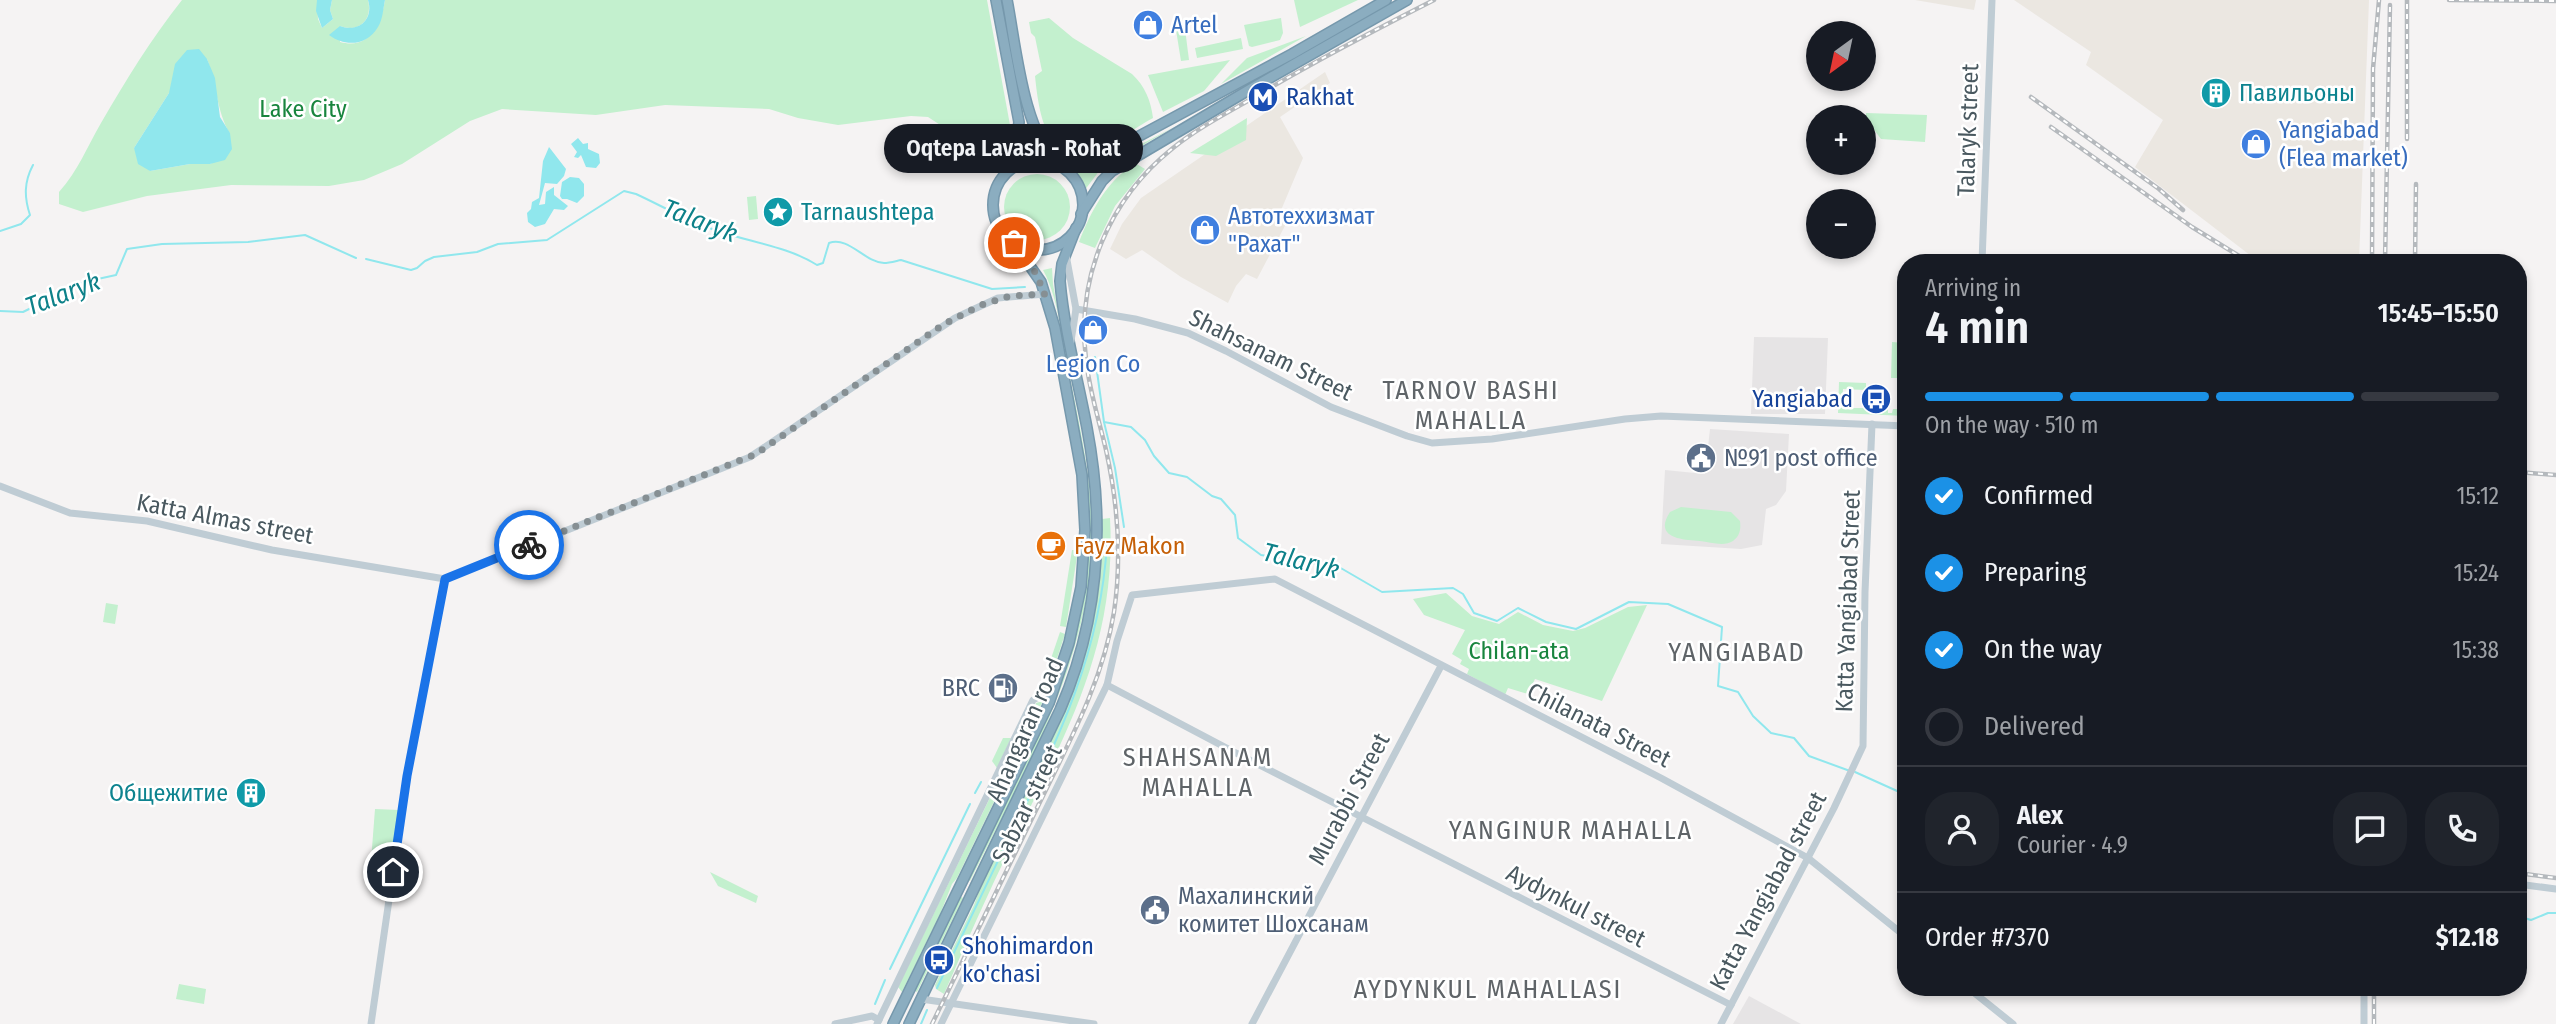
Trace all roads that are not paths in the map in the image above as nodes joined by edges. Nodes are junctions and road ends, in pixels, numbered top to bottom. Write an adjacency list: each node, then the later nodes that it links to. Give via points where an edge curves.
1 (996, 0): 10 (highway, via 1018,122)
2 (1007, 0): 7 (highway)
3 (1408, 0): 6 (highway)
4 (1992, 0): 15 (street, Talaryk street)
5 (1383, 1): 6 (highway); 8 (highway, via 1102,156)
6 (1387, 12): 11 (highway, via 1112,171)
7 (1038, 135): 8 (highway, via 1055,153); 9 (highway)
8 (1083, 162): 9 (highway)
9 (1059, 165): 10 (highway, via 1029,161); 11 (highway, via 1079,188)
10 (1005, 173): 13 (highway, via 996,187 993,208 1000,229)
11 (1081, 214): 12 (highway)
12 (1076, 228): 13 (highway, via 1063,242 1045,249); 14 (highway, Ahangaran road)
13 (1014, 243): 16 (highway, Ahangaran road)
14 (1066, 254): 17 (street); 18 (highway, Ahangaran road, via 1060,281)
15 (1982, 254)
16 (1045, 294): 22 (street, via 998,298 955,318 750,457); 26 (highway, Ahangaran road, via 1078,450 1085,530 1078,603)
17 (1076, 309): 18 (street); 19 (street, Shahsanam Street, via 1188,334 1331,407 1432,443 1661,416)
18 (1071, 341): 33 (highway, Ahangaran road, via 1095,481 1097,543 1092,596 1063,702)
19 (1872, 424): 20 (street, Shahsanam Street); 27 (street, Katta Yangiabad Street, via 1863,746)
20 (1897, 425)
21 (0, 486): 22 (street, Katta Almas street, via 70,513 147,521 272,550)
22 (445, 579): 43 (street, via 412,746)
23 (1132, 595): 24 (street, Chilanata Street, via 1273,578); 25 (street, Sabzar street)
24 (1441, 666): 28 (street, Murabbi Street); 29 (street, Chilanata Street)
25 (1107, 685): 28 (street, Aydynkul street); 39 (street, Sabzar street)
26 (1054, 688): 31 (highway, Ahangaran road); 41 (street, Ahangaran road, via 1033,700)
27 (1849, 776): 29 (street, Katta Yangiabad street)
28 (1361, 817): 40 (street, Aydynkul street); 49 (street, Murabbi Street)
29 (1808, 858): 34 (street, Chilanata Street); 40 (street, Katta Yangiabad street)
30 (2527, 885): 32 (street)
31 (959, 887): 33 (highway); 37 (highway, Ahangaran road)
32 (2556, 889)
33 (971, 894): 38 (highway, Ahangaran road)
34 (1897, 930)
35 (1978, 996): 51 (street)
36 (2364, 996): 42 (street)
37 (905, 997): 38 (highway); 45 (highway, Ahangaran road)
38 (920, 999): 39 (street); 46 (highway, Ahangaran road)
39 (951, 1004): 47 (street, Sabzar street); 48 (street)
40 (1731, 1005): 50 (street, Katta Yangiabad street)
41 (878, 1022): 44 (street, via 872,1016)
42 (2363, 1023)
43 (370, 1024)
44 (835, 1024)
45 (892, 1024)
46 (909, 1024)
47 (942, 1024)
48 (1094, 1024)
49 (1252, 1024)
50 (1721, 1024)
51 (2013, 1024)

